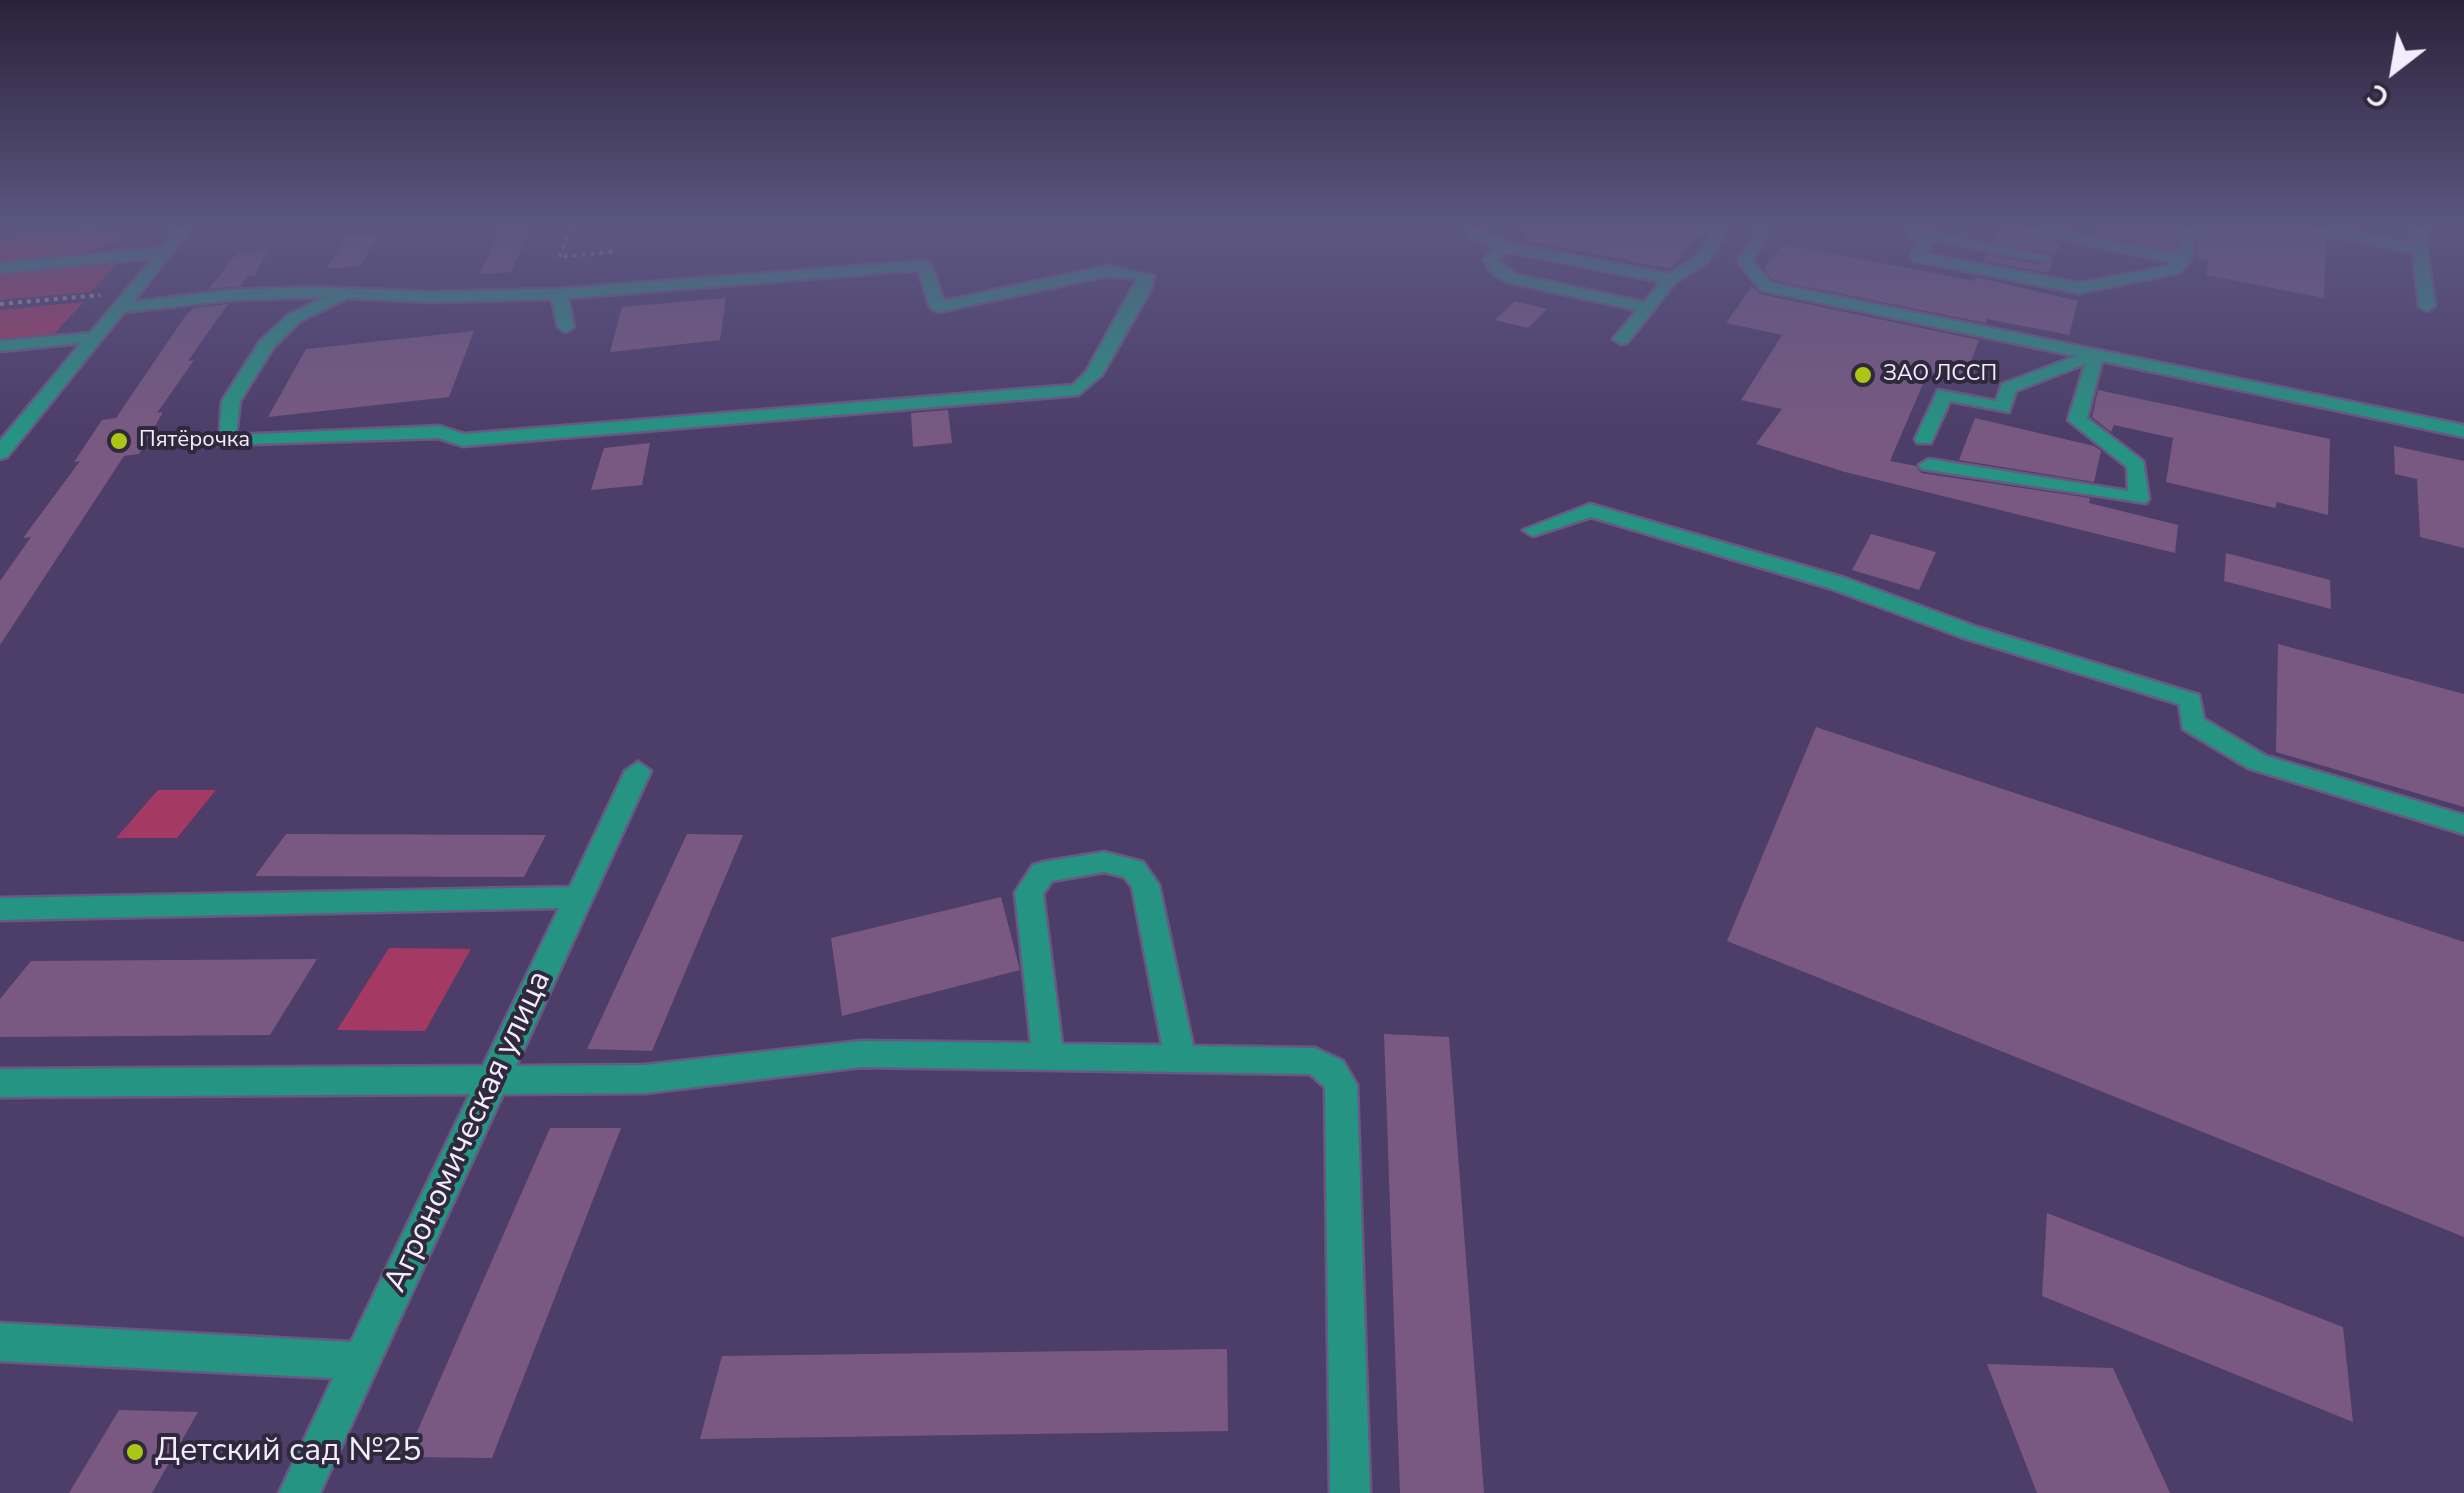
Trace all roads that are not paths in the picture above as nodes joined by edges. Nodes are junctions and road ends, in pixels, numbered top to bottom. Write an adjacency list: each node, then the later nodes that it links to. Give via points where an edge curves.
1 (128, 298): 14 (street)
2 (208, 298): 14 (street)
3 (337, 298): 7 (street, via 294,318 266,345 231,401 226,442 440,432 463,440 1078,390)
4 (560, 298): 15 (street)
5 (935, 298): 6 (street, via 938,307)
6 (981, 298)
7 (1138, 298)
8 (1603, 298): 13 (street)
9 (1655, 298): 13 (street)
10 (1819, 298): 19 (street)
11 (2427, 298): 12 (street)
12 (2428, 306)
13 (1648, 307): 17 (street)
14 (120, 308): 16 (street)
15 (566, 327)
16 (96, 337): 18 (street); 22 (street)
17 (1621, 339)
18 (0, 346)
19 (2096, 354): 20 (street); 21 (street, via 2008,388 2003,408 1944,394); 23 (street, via 2077,420 2136,465 2138,499)
20 (2464, 431)
21 (1924, 439)
22 (0, 453)
23 (1930, 465)
24 (1534, 530): 26 (street, via 1590,510 1837,583 1969,632 2192,700 2192,723 2257,762)
25 (638, 771): 27 (street, Агрономическая улица)
26 (2464, 825)
27 (579, 897): 28 (street); 31 (street, Агрономическая улица)
28 (3, 913)
29 (1048, 1056): 30 (street); 30 (street, via 1029,894 1042,872 1104,862 1133,869 1145,885); 31 (street, via 862,1054 645,1079)
30 (1180, 1058): 36 (street, via 1314,1061 1332,1070 1341,1085)
31 (493, 1080): 32 (street); 34 (street, Агрономическая улица)
32 (0, 1083)
33 (0, 1342): 34 (street)
34 (361, 1361): 35 (street, Агрономическая улица)
35 (299, 1493)
36 (1350, 1493)

